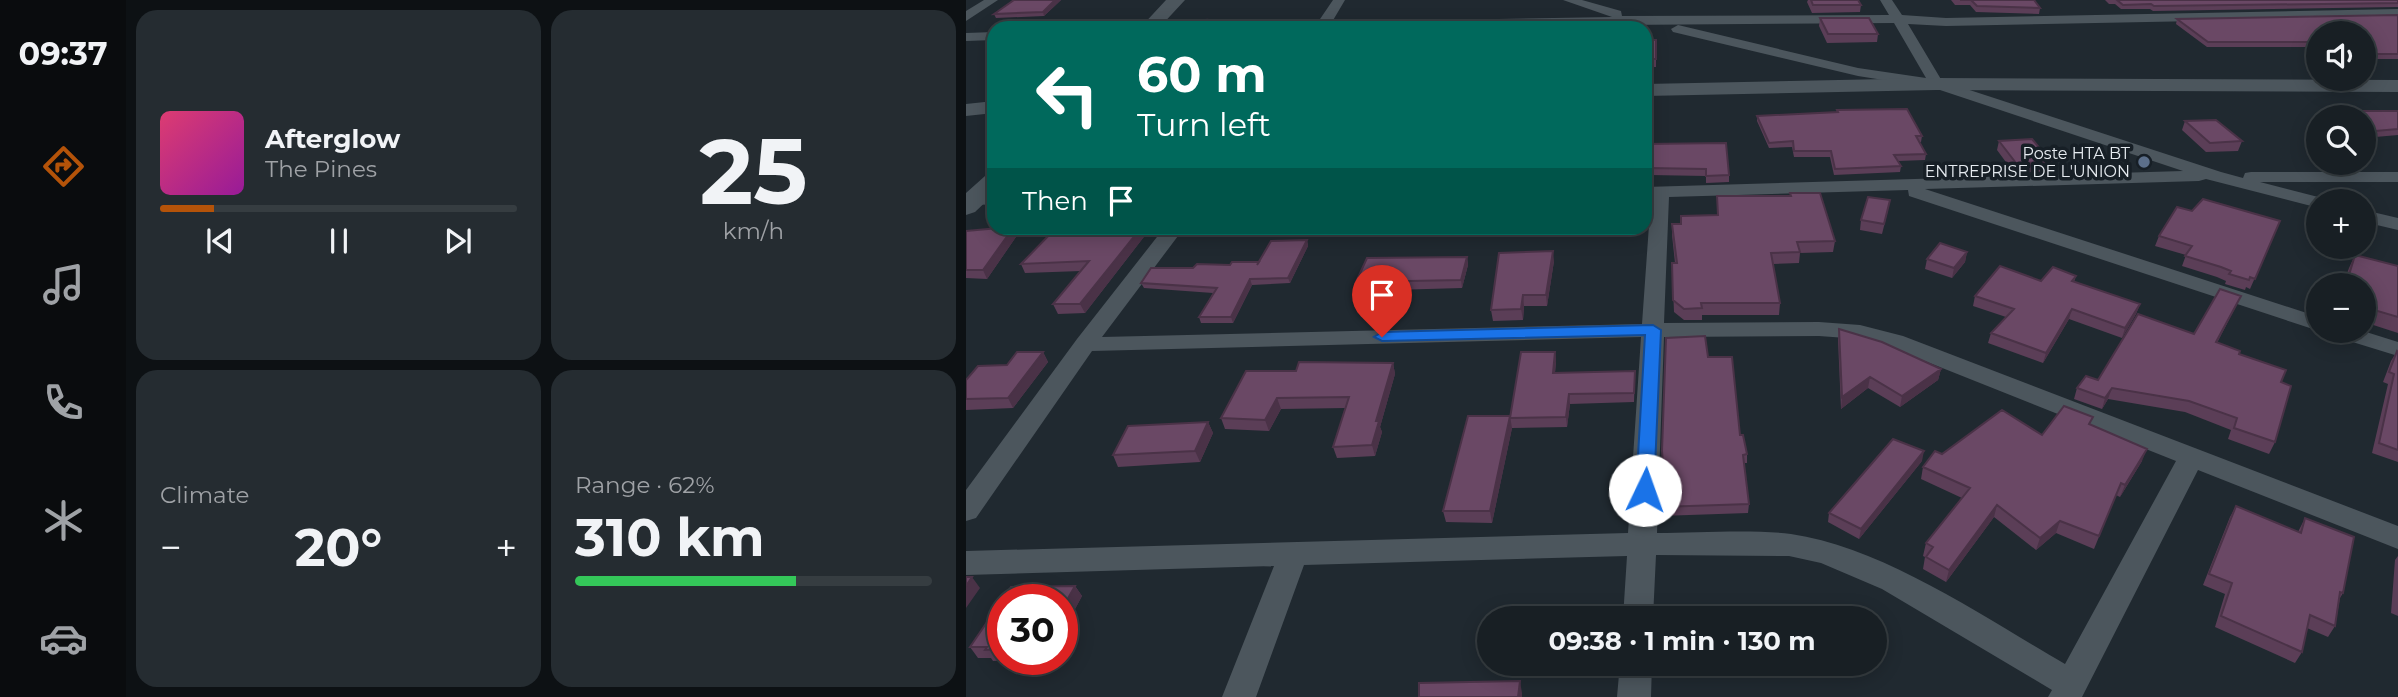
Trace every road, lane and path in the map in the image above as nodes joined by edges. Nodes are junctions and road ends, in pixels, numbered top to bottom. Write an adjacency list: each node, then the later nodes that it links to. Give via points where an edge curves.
1 (992, 0): 7 (street)
2 (1176, 0): 10 (street)
3 (1339, 0): 11 (street)
4 (1569, 0): 9 (street)
5 (1886, 0): 8 (street)
6 (2398, 13): 8 (street, via 2057,14 1946,22)
7 (966, 16)
8 (1897, 19): 9 (street); 17 (street)
9 (1641, 20): 12 (street); 13 (street)
10 (1156, 21)
11 (1326, 21)
12 (1577, 21)
13 (1645, 21)
14 (1652, 23): 17 (street, via 1858,72)
15 (987, 36): 16 (street)
16 (966, 37)
17 (1936, 84): 18 (street); 19 (street); 23 (street)
18 (2398, 86)
19 (1652, 90)
20 (987, 108): 21 (street)
21 (966, 110)
22 (987, 172): 27 (street)
23 (2215, 176): 24 (street); 25 (street); 28 (street)
24 (2398, 177)
25 (1899, 187): 26 (street); 32 (street)
26 (1652, 192): 33 (street)
27 (975, 197)
28 (2306, 200)
29 (2376, 219): 30 (street)
30 (2398, 225)
31 (1169, 235): 35 (street)
32 (2306, 320)
33 (1653, 330): 35 (street); 37 (street, via 1819,328 1860,332 1895,341); 40 (street)
34 (2376, 342): 36 (street)
35 (1085, 344): 38 (street)
36 (2398, 349)
37 (2191, 458): 39 (street); 45 (street)
38 (966, 511)
39 (2398, 538)
40 (1642, 544): 41 (street); 43 (street); 45 (street, via 1788,545 1826,553 1893,582)
41 (1293, 554): 42 (street); 46 (street)
42 (966, 563)
43 (1639, 606)
44 (1635, 676): 47 (street)
45 (2068, 691)
46 (1239, 697)
47 (1634, 697)

